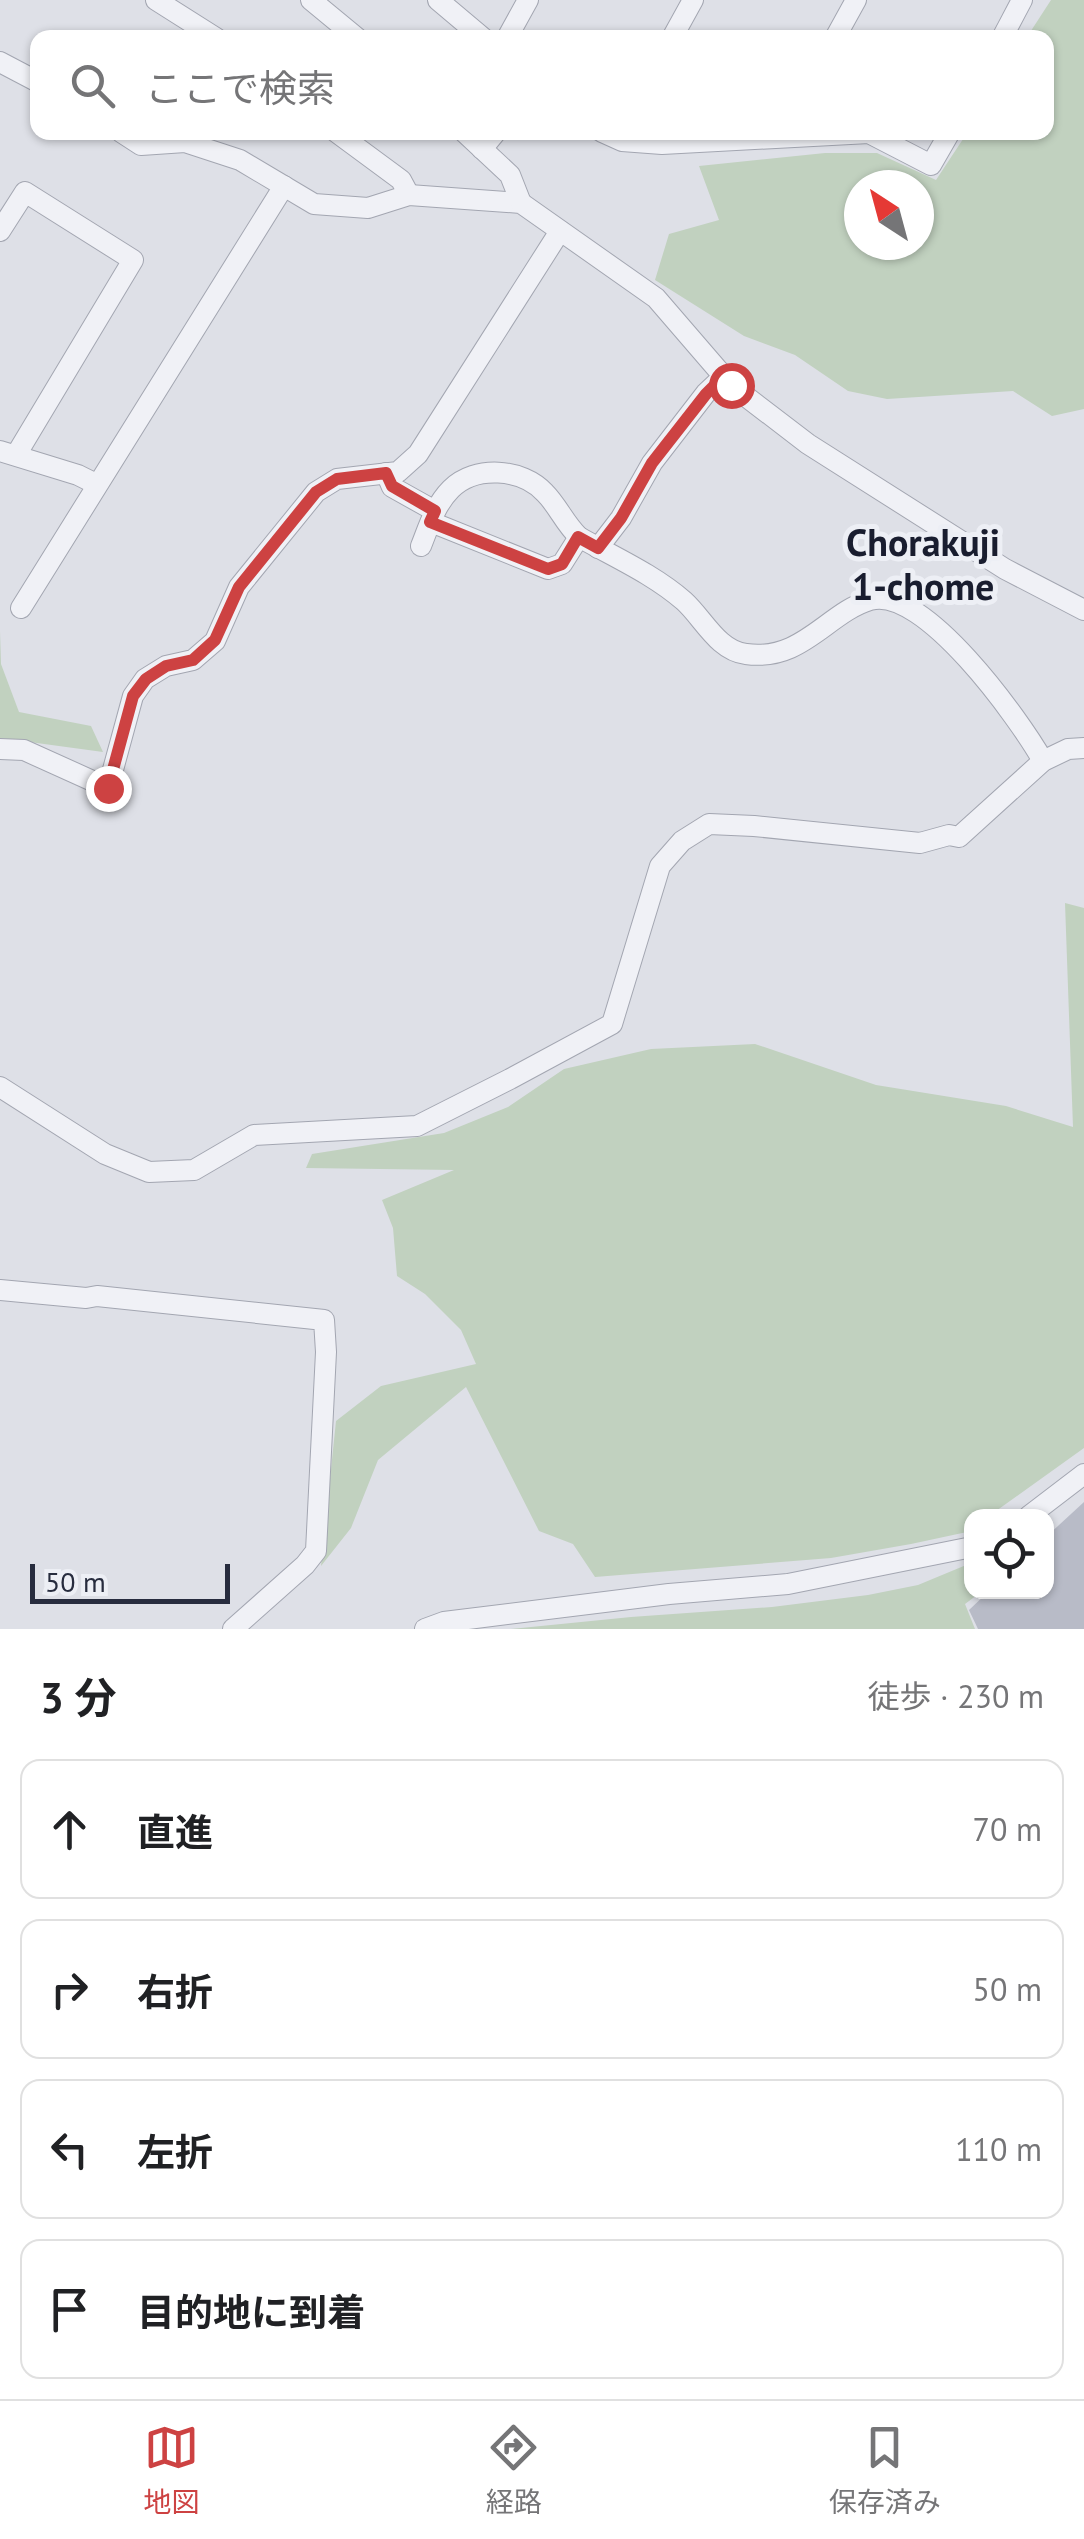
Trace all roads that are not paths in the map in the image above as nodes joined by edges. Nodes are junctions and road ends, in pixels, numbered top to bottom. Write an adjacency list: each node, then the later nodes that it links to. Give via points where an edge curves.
1 (156, 0): 8 (street)
2 (311, 0): 9 (street)
3 (438, 0): 10 (street)
4 (528, 0): 11 (street)
5 (693, 0): 12 (street)
6 (856, 0): 13 (street)
7 (1022, 0): 14 (street)
8 (203, 30)
9 (347, 30)
10 (474, 30)
11 (511, 30)
12 (676, 30)
13 (839, 30)
14 (1006, 30)
15 (0, 62): 16 (street)
16 (30, 78)
17 (134, 140): 26 (street, via 185,142 240,160)
18 (347, 140): 27 (street, via 401,180)
19 (472, 140): 25 (street)
20 (489, 140): 25 (street)
21 (642, 140): 22 (street)
22 (722, 140)
23 (883, 140): 24 (street, via 931,165)
24 (945, 140)
25 (482, 149): 28 (street, via 510,176)
26 (284, 186): 27 (street, via 314,204 368,208); 34 (street)
27 (409, 194): 28 (street)
28 (521, 204): 29 (street)
29 (560, 231): 31 (street, via 656,298); 33 (street, via 418,454 398,472)
30 (0, 232): 32 (street, via 26,192 133,260)
31 (724, 376): 38 (street, via 652,463); 40 (street, via 808,444)
32 (8, 453): 34 (street)
33 (386, 473): 35 (street, via 392,486); 42 (street, via 337,479 316,492 239,587 215,640 193,660 146,679 133,696 108,788 24,750)
34 (96, 484): 39 (street)
35 (433, 516): 36 (street, via 548,569 562,564); 36 (street, via 451,489 497,472 545,492); 37 (street)
36 (578, 537): 38 (street)
37 (422, 546)
38 (598, 548): 43 (street, via 666,586 721,643 744,654 802,644 857,605 892,600 923,617 980,671)
39 (21, 608)
40 (1084, 610)
41 (1084, 748): 43 (street)
42 (0, 749)
43 (1043, 760): 44 (street, via 959,837 920,843 709,824 660,866 612,1024 417,1126 254,1135 194,1170 149,1172 105,1154)
44 (0, 1087)
45 (0, 1290): 49 (street, via 324,1320 316,1550)
46 (1084, 1474): 47 (street)
47 (1038, 1509)
48 (964, 1549): 50 (street, via 788,1584)
49 (233, 1629)
50 (424, 1629)

